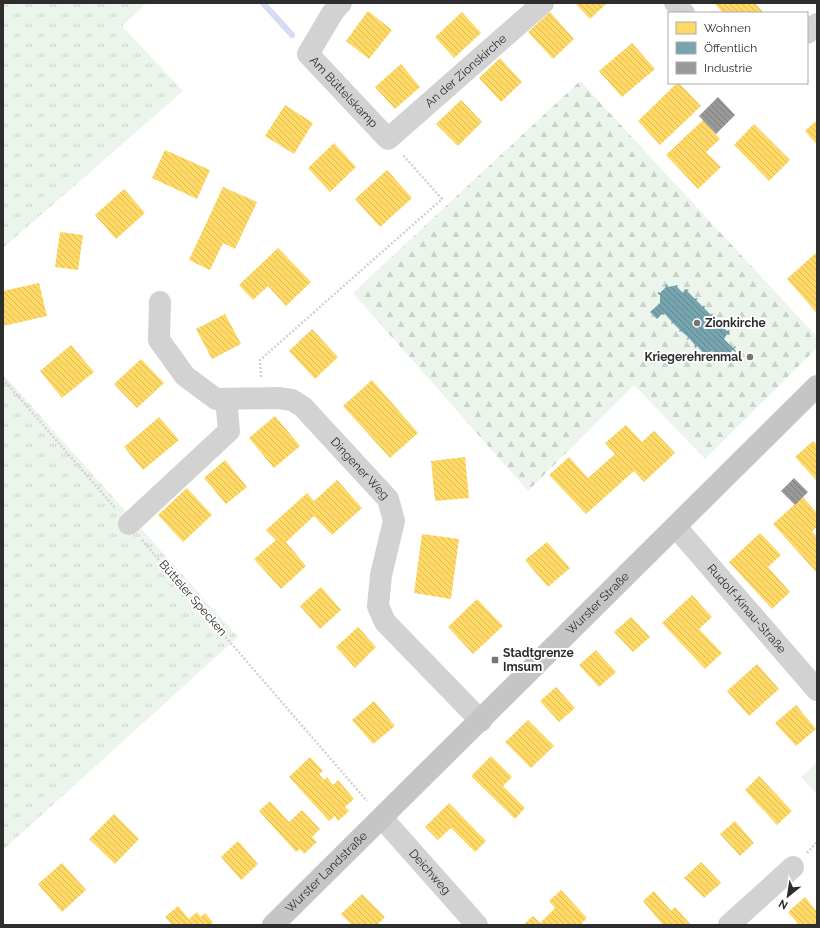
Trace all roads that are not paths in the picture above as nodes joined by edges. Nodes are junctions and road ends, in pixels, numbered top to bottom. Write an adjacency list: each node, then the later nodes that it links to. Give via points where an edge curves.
1 (341, 3): 7 (street, Am Büttelskamp, via 308,54)
2 (542, 3): 7 (street, An der Zionskirche)
3 (675, 3): 4 (street)
4 (683, 12)
5 (817, 24): 6 (street)
6 (808, 32)
7 (388, 139)
8 (160, 302): 10 (street, Dingener Weg, via 159,340 185,376 216,399)
9 (817, 386): 12 (main road, Wurster Straße)
10 (226, 398): 11 (street, via 229,431); 14 (street, Dingener Weg, via 292,400 303,407 388,499 394,521 381,575 378,606 385,622)
11 (129, 524)
12 (676, 527): 13 (street, Rudolf-Kinau-Straße); 14 (main road, Wurster Straße)
13 (817, 690)
14 (481, 721): 15 (main road, Wurster Straße)
15 (381, 819): 17 (main road, Wurster Landstraße); 18 (street, Deichweg)
16 (793, 867): 19 (street)
17 (273, 925)
18 (477, 925)
19 (729, 925)

